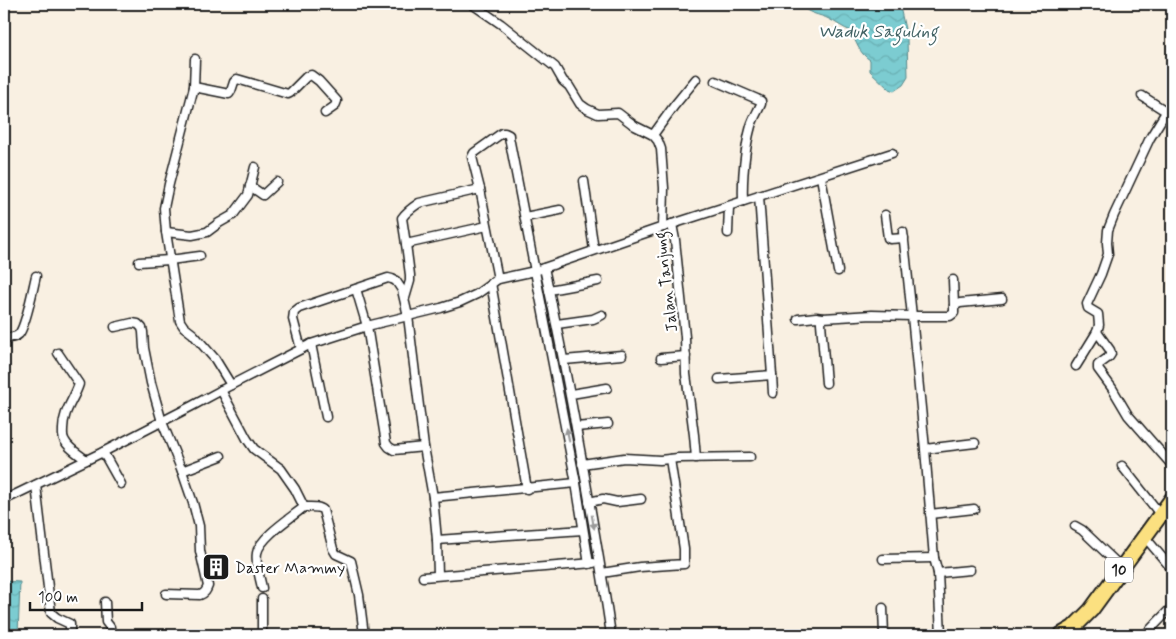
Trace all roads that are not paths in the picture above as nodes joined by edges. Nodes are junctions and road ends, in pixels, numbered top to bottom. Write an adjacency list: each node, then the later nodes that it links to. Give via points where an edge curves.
1 (472, 4): 9 (street, via 555,67 580,104 598,114 618,113)
2 (195, 59): 5 (street)
3 (696, 78): 9 (street)
4 (715, 81): 18 (street, via 761,102 748,141)
5 (194, 87): 7 (street, via 229,94 237,79 289,94 311,75 337,101); 26 (street, via 164,208)
6 (1142, 96): 8 (street)
7 (325, 114)
8 (1169, 114): 53 (street, via 1150,138 1108,230 1108,254 1087,304 1098,314)
9 (653, 136): 25 (street, via 661,149)
10 (892, 153): 12 (street)
11 (255, 167): 15 (street)
12 (821, 177): 17 (street); 35 (street)
13 (584, 180): 29 (street)
14 (277, 182): 15 (street, via 263,195)
15 (250, 186): 26 (street, via 248,195 233,215 207,232 192,235)
16 (480, 189): 22 (street, via 472,157 502,133 507,134); 24 (street); 28 (street, via 415,205 402,218)
17 (759, 196): 18 (street); 63 (street)
18 (743, 201): 19 (street)
19 (729, 206): 23 (street); 27 (street)
20 (560, 210): 22 (street)
21 (884, 215): 47 (street, via 888,238 904,235)
22 (525, 217): 34 (street)
23 (672, 224): 25 (street); 59 (street, Jalan Tanjung)
24 (487, 226): 28 (street); 38 (street)
25 (664, 227): 29 (street)
26 (166, 232): 31 (street)
27 (728, 233)
28 (406, 244): 43 (street, via 410,281)
29 (594, 250): 33 (street)
30 (200, 256): 31 (street)
31 (170, 260): 32 (street); 66 (street, via 180,320 215,358)
32 (140, 262)
33 (544, 268): 34 (street); 41 (street)
34 (535, 271): 38 (street); 88 (street, one-way to 34)
35 (838, 271)
36 (36, 276): 54 (street, via 21,331 16,336)
37 (953, 280): 44 (street)
38 (495, 281): 46 (street, via 460,302); 91 (street)
39 (598, 281): 41 (street)
40 (356, 289): 43 (street, via 388,278 396,281); 51 (street); 56 (street, via 302,306 294,312)
41 (549, 290): 50 (street)
42 (1002, 299): 44 (street)
43 (404, 300): 46 (street)
44 (954, 306): 47 (street, via 954,313 950,316)
45 (602, 315): 50 (street)
46 (408, 316): 51 (street); 76 (street)
47 (912, 316): 48 (street); 77 (street)
48 (823, 318): 49 (street); 65 (street)
49 (798, 319)
50 (557, 324): 61 (street)
51 (367, 326): 55 (street); 76 (street, via 386,443 394,450)
52 (115, 327): 72 (street, via 132,323 142,328 151,383)
53 (1097, 332): 62 (street); 85 (street, via 1110,350 1108,357 1098,365 1098,370 1128,415)
54 (4, 338)
55 (311, 344): 56 (street); 71 (street)
56 (301, 349): 66 (street)
57 (58, 353): 83 (street, via 79,384 64,416 64,441)
58 (622, 354): 61 (street)
59 (686, 356): 60 (street); 80 (street, Jalan Tanjung)
60 (661, 358)
61 (564, 360): 70 (street)
62 (1076, 366)
63 (772, 375): 64 (street); 69 (street)
64 (719, 379)
65 (826, 383)
66 (230, 385): 68 (street)
67 (607, 388): 70 (street)
68 (221, 390): 72 (street); 97 (street, via 254,449 281,469)
69 (773, 393)
70 (571, 394): 74 (street)
71 (326, 417)
72 (162, 422): 78 (street); 87 (street)
73 (608, 424): 74 (street)
74 (576, 428): 84 (street)
75 (975, 443): 77 (street)
76 (424, 447): 92 (street)
77 (925, 449): 99 (street)
78 (103, 452): 83 (street); 89 (street)
79 (221, 456): 87 (street)
80 (696, 458): 81 (street); 82 (street)
81 (750, 458)
82 (670, 459): 84 (street, via 624,458); 112 (street, via 685,563)
83 (86, 460): 90 (street)
84 (582, 464): 96 (street)
85 (1172, 465)
86 (1122, 466): 100 (street)
87 (182, 471): 117 (street, via 199,526 200,551 208,586 200,595)
88 (576, 483): 91 (street); 102 (street)
89 (121, 484)
90 (36, 485): 95 (street); 122 (street, via 51,613 70,624)
91 (527, 488): 92 (street)
92 (433, 497): 104 (street)
93 (641, 499): 96 (street)
94 (1172, 499): 100 (highway, 10)
95 (4, 500)
96 (589, 502): 107 (street, one-way to 107)
97 (304, 507): 116 (street, via 260,545 257,561); 125 (street, via 322,510 333,550 351,561)
98 (974, 509): 99 (street)
99 (930, 514): 105 (street)
100 (1160, 514): 103 (highway, 10)
101 (1075, 526): 109 (street)
102 (583, 530): 104 (street); 108 (street)
103 (1144, 536): 109 (highway, 10); 110 (street)
104 (437, 540): 114 (street)
105 (934, 558): 106 (street); 113 (street)
106 (883, 560)
107 (600, 562): 108 (street); 112 (street)
108 (589, 564): 114 (street)
109 (1121, 567): 129 (highway, 10, via 1091,610)
110 (1172, 569)
111 (970, 570): 113 (street)
112 (602, 573): 126 (street)
113 (938, 573): 128 (street)
114 (438, 575): 115 (street)
115 (423, 577)
116 (262, 588)
117 (166, 594)
118 (262, 599): 124 (street)
119 (104, 602): 123 (street)
120 (1172, 607): 130 (street)
121 (883, 608): 127 (street)
122 (70, 635)
123 (110, 635)
124 (262, 635)
125 (364, 635)
126 (611, 635)
127 (884, 635)
128 (941, 635)
129 (1061, 635)
130 (1145, 635)

